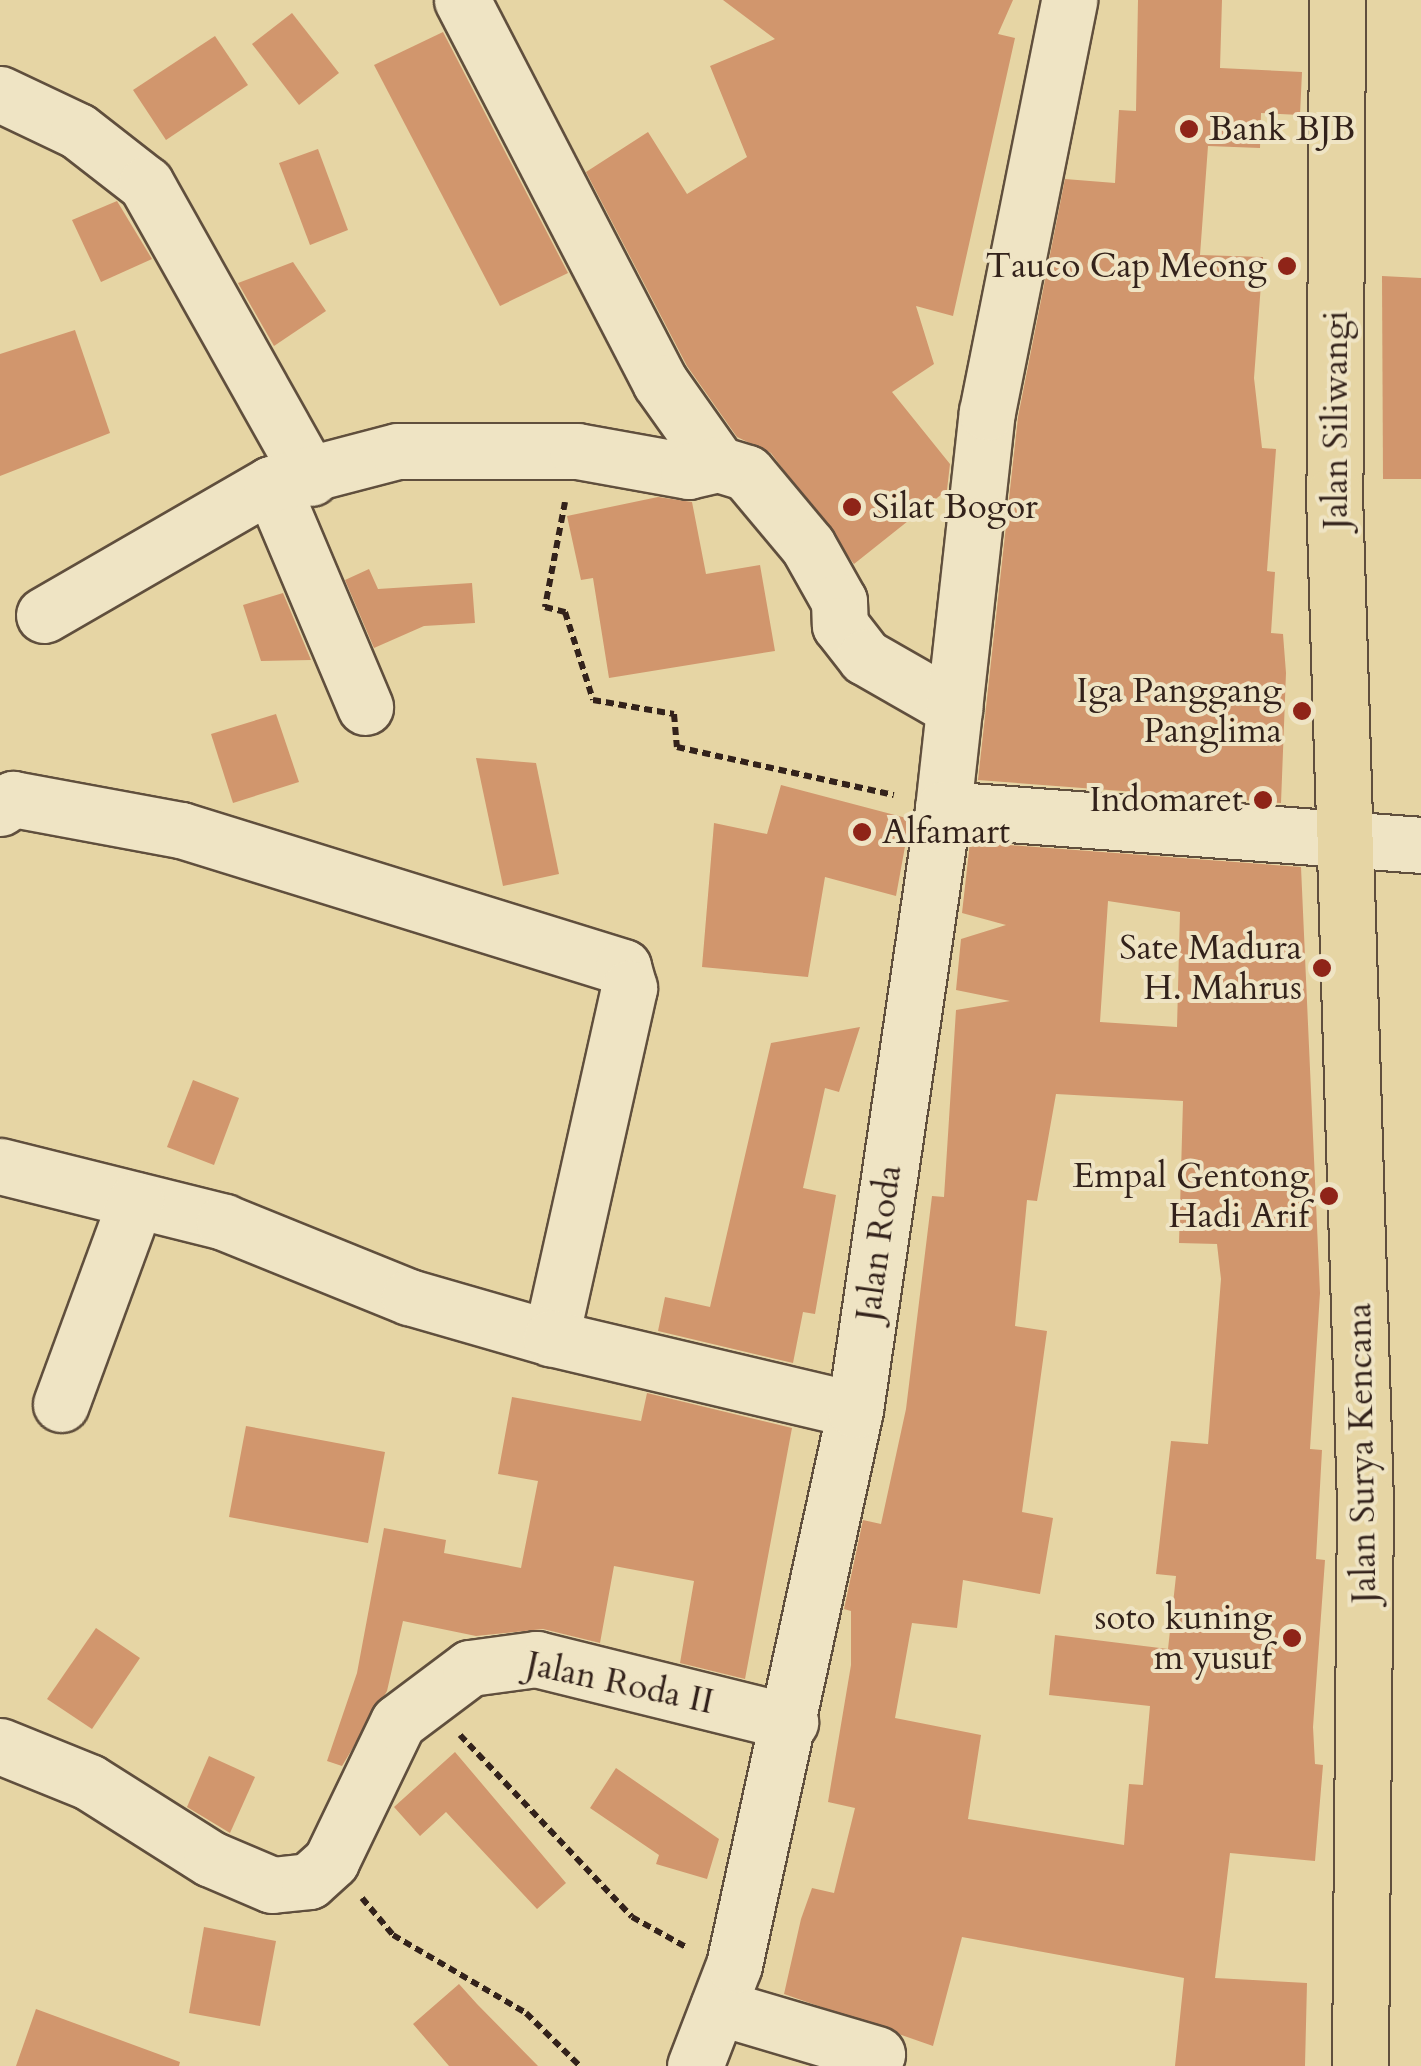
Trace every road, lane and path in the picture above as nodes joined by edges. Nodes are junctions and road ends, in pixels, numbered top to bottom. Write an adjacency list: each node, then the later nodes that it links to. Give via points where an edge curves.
1 (462, 0): 6 (street, via 660,382)
2 (1069, 0): 10 (street, Jalan Roda, via 988,412)
3 (1337, 0): 13 (main road, Jalan Siliwangi, via 1334,494)
4 (0, 94): 7 (street, via 78,131 146,184)
5 (564, 452): 6 (street, via 688,471); 7 (street, via 398,451); 12 (path, via 545,607 565,612 594,700 674,714 676,747)
6 (718, 464): 10 (street, via 747,473 808,546 840,601 840,625 865,658)
7 (291, 481): 8 (street); 9 (street)
8 (44, 615)
9 (366, 707)
10 (954, 708): 12 (street, Jalan Roda)
11 (0, 808): 17 (street, via 13,799 181,830 623,967 629,988)
12 (943, 809): 13 (street); 19 (street, Jalan Roda)
13 (1348, 840): 14 (street); 28 (main road, Jalan Surya Kencana, via 1364,1501)
14 (1421, 846)
15 (0, 1166): 16 (street)
16 (136, 1200): 17 (street); 18 (street)
17 (552, 1338): 19 (street)
18 (61, 1404)
19 (855, 1410): 21 (street, Jalan Roda)
20 (442, 1682): 21 (street, Jalan Roda II, via 504,1658 536,1659); 23 (street, Jalan Roda II, via 398,1722); 24 (path, via 446,1719 632,1917)
21 (790, 1722): 24 (street, Jalan Roda)
22 (0, 1746): 23 (street, via 89,1782 211,1859 272,1884 309,1881)
23 (331, 1862): 26 (path, via 393,1935 526,2012)
24 (726, 1986): 25 (street); 27 (street, Jalan Roda)
25 (878, 2054)
26 (580, 2066)
27 (695, 2066)
28 (1360, 2066)

